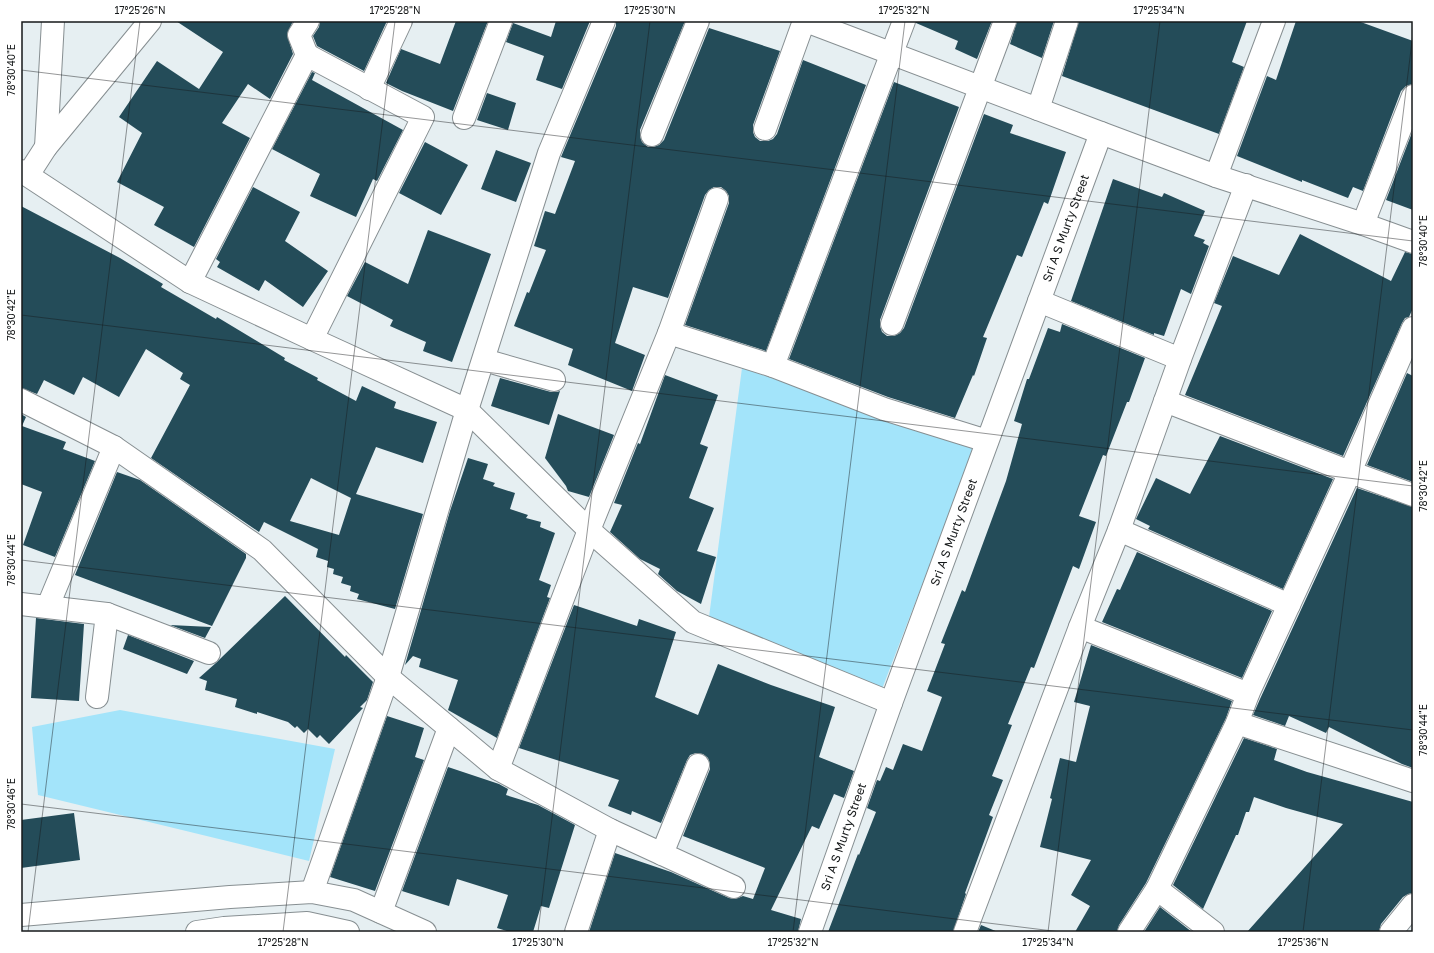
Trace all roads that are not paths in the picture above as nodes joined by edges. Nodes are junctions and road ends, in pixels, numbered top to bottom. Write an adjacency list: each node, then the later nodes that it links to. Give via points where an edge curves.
1 (53, 21): 23 (street)
2 (150, 21): 23 (street)
3 (308, 21): 14 (street, via 299,35)
4 (401, 21): 15 (street)
5 (501, 21): 19 (street)
6 (604, 21): 37 (street, via 549,153)
7 (698, 21): 22 (street)
8 (805, 21): 13 (street); 20 (street)
9 (904, 21): 13 (street)
10 (1005, 21): 16 (street)
11 (1067, 21): 18 (street)
12 (1274, 21): 25 (street)
13 (892, 54): 16 (street); 38 (street)
14 (307, 55): 15 (street); 30 (street)
15 (369, 88): 35 (street, via 423,117)
16 (980, 88): 18 (street); 32 (street)
17 (1413, 96): 28 (street)
18 (1038, 109): 21 (street)
19 (464, 118)
20 (765, 129)
21 (1101, 134): 25 (street); 31 (street, Sri A S Murty Street)
22 (652, 135)
23 (46, 147): 24 (street)
24 (24, 173): 30 (street)
25 (1216, 176): 26 (street)
26 (1246, 185): 28 (street); 36 (street)
27 (717, 199): 34 (street)
28 (1363, 224): 29 (street)
29 (1413, 242)
30 (190, 282): 35 (street)
31 (1039, 301): 36 (street); 43 (street, Sri A S Murty Street)
32 (892, 324)
33 (1413, 328): 45 (street)
34 (669, 333): 38 (street); 47 (street)
35 (312, 339): 42 (street)
36 (1180, 359): 41 (street)
37 (484, 360): 39 (street); 42 (street)
38 (773, 366): 43 (street, via 884,410)
39 (554, 380)
40 (21, 400): 44 (street)
41 (1165, 401): 45 (street); 48 (street)
42 (467, 410): 47 (street); 55 (street)
43 (987, 441): 58 (street, Sri A S Murty Street)
44 (114, 447): 51 (street); 55 (street, via 262,550)
45 (1350, 472): 46 (street); 50 (street)
46 (1413, 495)
47 (590, 530): 58 (street, via 693,622); 62 (street)
48 (1119, 530): 50 (street); 53 (street)
49 (21, 604): 51 (street)
50 (1289, 604): 56 (street)
51 (48, 606): 52 (street)
52 (106, 614): 54 (street); 57 (street)
53 (1080, 627): 56 (street); 78 (street)
54 (208, 653)
55 (388, 677): 60 (street); 68 (street)
56 (1248, 694): 59 (street)
57 (97, 696)
58 (891, 703): 77 (street, Sri A S Murty Street)
59 (1237, 723): 63 (street); 67 (street)
60 (449, 728): 62 (street); 70 (street)
61 (698, 765): 65 (street)
62 (498, 769): 64 (street)
63 (1413, 782)
64 (610, 830): 65 (street); 76 (street)
65 (662, 854): 66 (street)
66 (734, 887)
67 (1157, 889): 79 (street); 80 (street)
68 (312, 892): 70 (street, via 354,900); 71 (street, via 230,896)
69 (1413, 905): 81 (street)
70 (381, 912): 75 (street)
71 (21, 915)
72 (223, 930): 73 (street, via 307,923); 74 (street)
73 (345, 931)
74 (197, 932)
75 (425, 932)
76 (576, 932)
77 (810, 932)
78 (965, 932)
79 (1129, 932)
80 (1213, 932)
81 (1391, 932)

